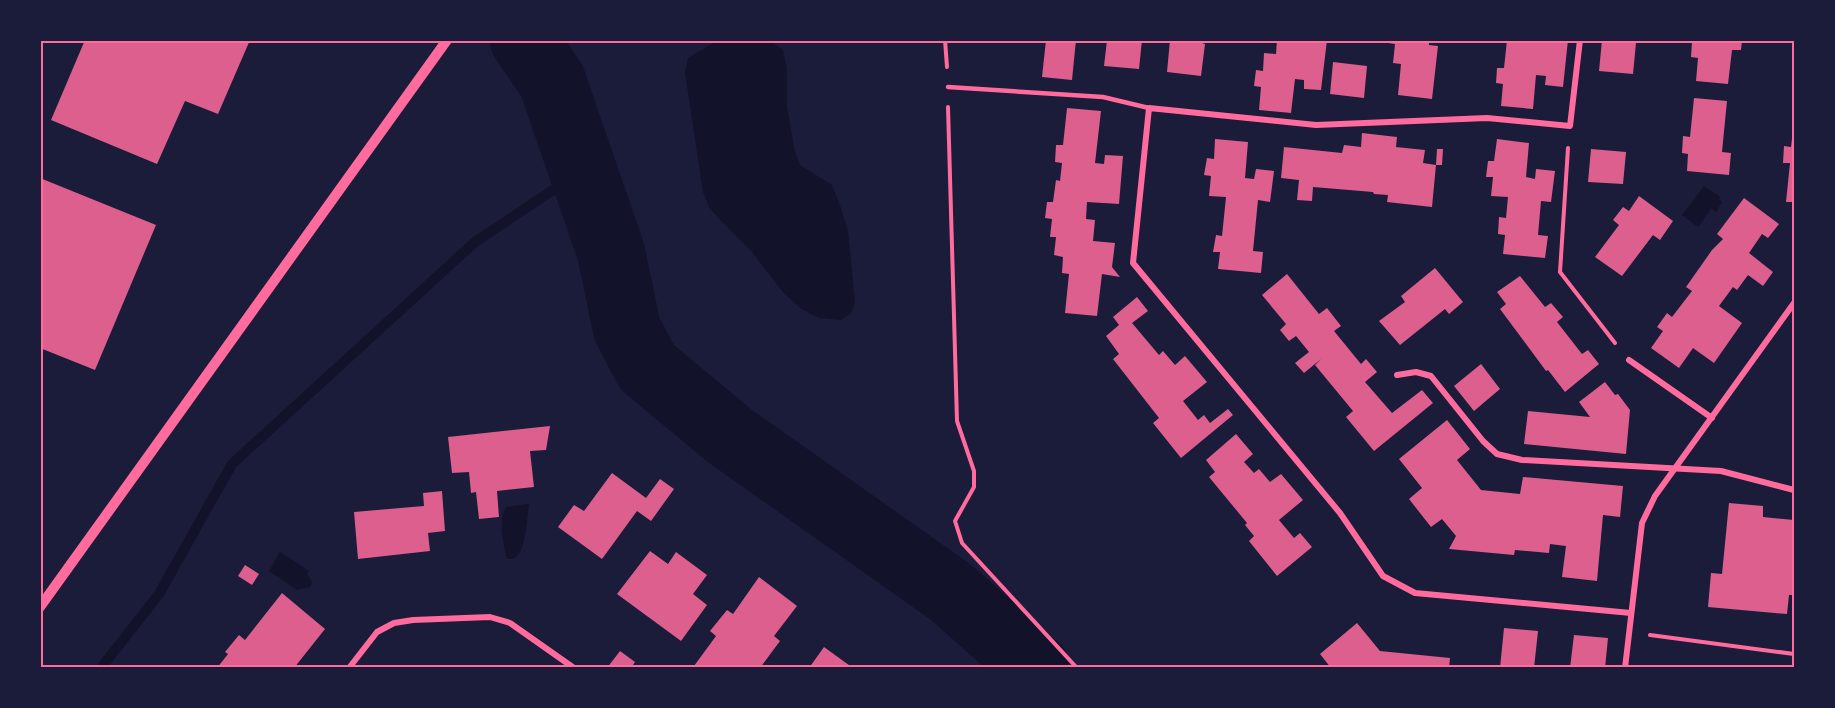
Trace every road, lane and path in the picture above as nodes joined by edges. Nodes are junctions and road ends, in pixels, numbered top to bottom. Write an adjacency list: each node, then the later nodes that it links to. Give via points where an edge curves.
1 (447, 40): 13 (street)
2 (945, 40): 4 (path)
3 (1580, 40): 6 (street)
4 (948, 87): 5 (lane, via 1103,97); 19 (path, via 957,421 974,471 974,487 955,521 962,543)
5 (1149, 108): 6 (street, via 1316,125 1487,118); 14 (street, via 1133,263 1340,513 1383,576 1414,593)
6 (1570, 126): 8 (path, via 1560,272)
7 (1794, 303): 10 (street)
8 (1629, 360): 10 (street)
9 (1396, 375): 11 (street, via 1416,372 1431,376 1497,454 1522,460)
10 (1712, 418): 11 (street)
11 (1674, 469): 12 (street, via 1721,471); 14 (street, via 1642,522)
12 (1794, 490)
13 (40, 607)
14 (1631, 613): 15 (street)
15 (1629, 633): 16 (path); 20 (street)
16 (1794, 654)
17 (349, 668): 18 (street, via 377,632 394,623 490,617 510,623)
18 (574, 668)
19 (1077, 668)
20 (1625, 668)

